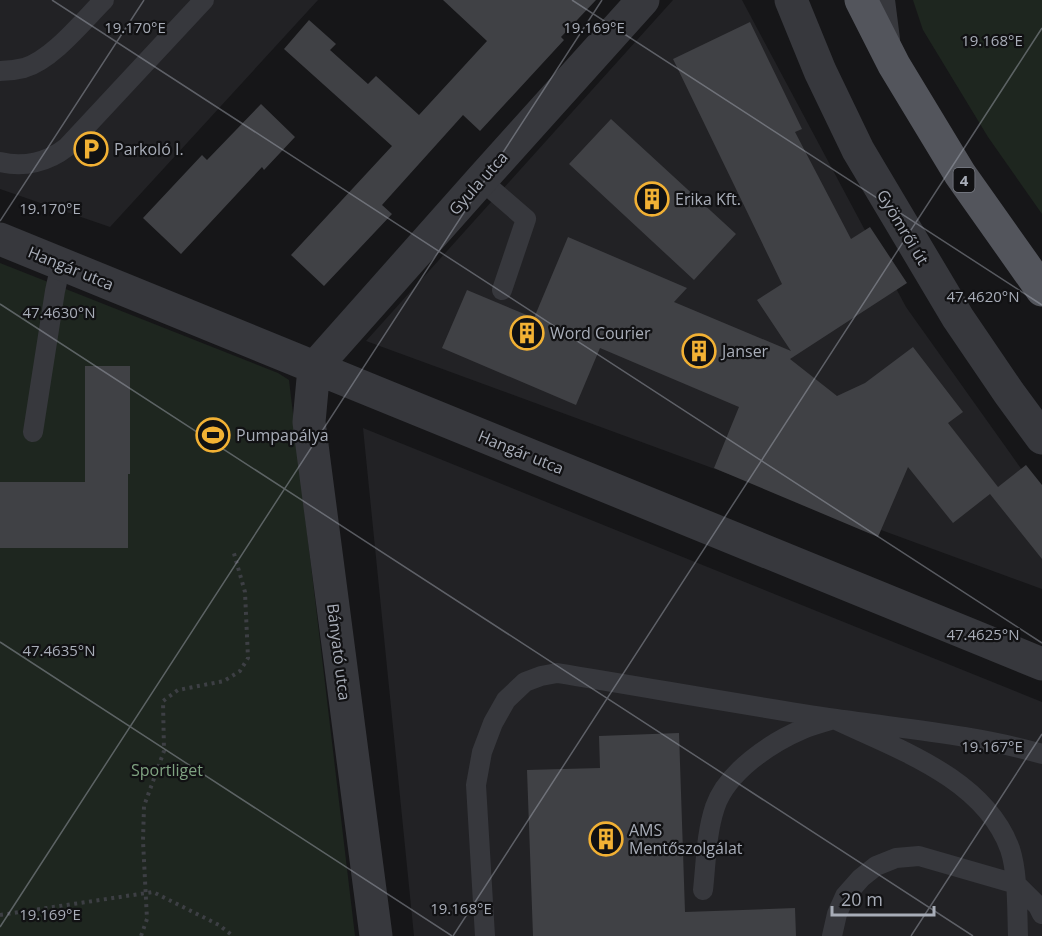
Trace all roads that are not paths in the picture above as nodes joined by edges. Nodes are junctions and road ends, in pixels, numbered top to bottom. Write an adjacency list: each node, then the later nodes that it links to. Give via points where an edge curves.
1 (104, 0): 8 (lane, via 40,61)
2 (204, 0): 9 (lane, via 56,156 25,164)
3 (643, 0): 10 (street, Gyula utca)
4 (790, 0): 17 (street, Gyömrői út, via 858,150 958,318)
5 (861, 0): 7 (main road, 4)
6 (885, 0): 7 (lane)
7 (894, 65): 14 (main road, 4, via 960,174)
8 (0, 71)
9 (0, 162)
10 (481, 180): 13 (lane, via 526,219); 15 (street, Gyula utca)
11 (0, 239): 12 (street, Hangár utca)
12 (61, 264): 15 (street, Hangár utca); 16 (lane)
13 (502, 290)
14 (1042, 290)
15 (314, 368): 18 (street, Hangár utca); 24 (street, Bányató utca, via 309,422)
16 (33, 432)
17 (1042, 438)
18 (1042, 664)
19 (834, 719): 20 (lane, via 949,735); 21 (lane, via 936,767 961,785 999,825 1010,851); 22 (lane, via 802,729 780,742 751,760 726,786 715,806 709,831); 25 (lane, via 557,673 525,682 506,700 493,723 476,785)
20 (1042, 754)
21 (1016, 884): 23 (lane); 26 (lane, via 919,856 896,858 876,866 845,896); 27 (lane)
22 (703, 890)
23 (1042, 914)
24 (376, 936)
25 (484, 936)
26 (832, 936)
27 (1018, 936)

